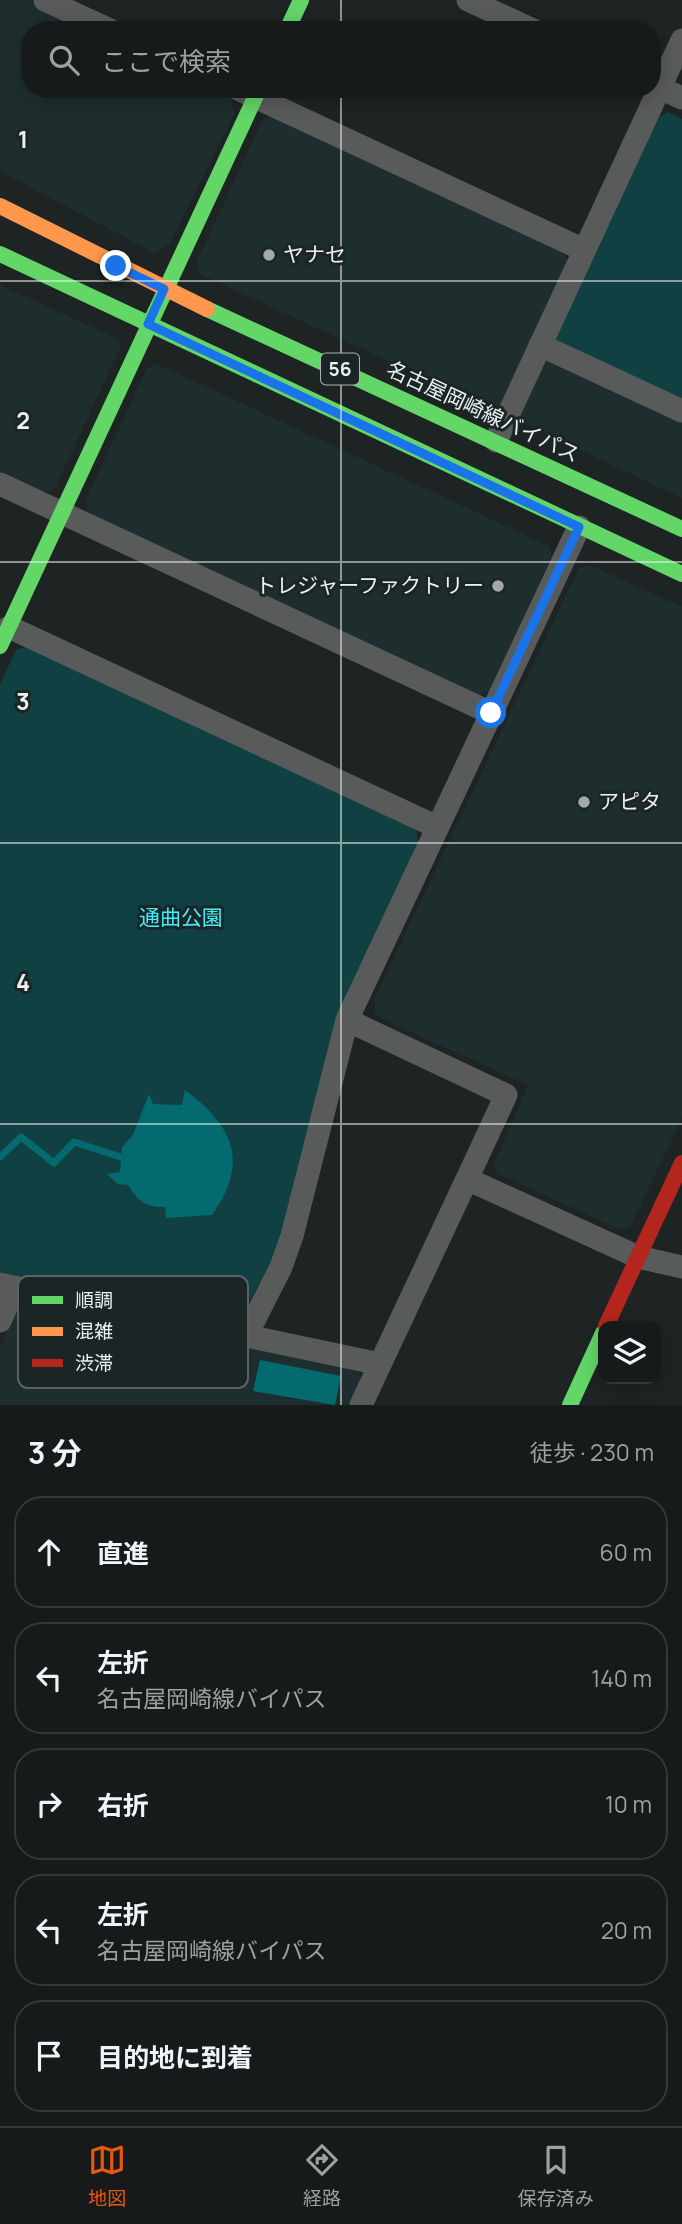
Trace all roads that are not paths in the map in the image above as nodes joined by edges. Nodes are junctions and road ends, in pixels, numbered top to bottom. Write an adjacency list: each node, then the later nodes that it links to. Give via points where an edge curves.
1 (45, 0): 4 (street)
2 (301, 0): 5 (main road)
3 (468, 0): 6 (street)
4 (90, 21)
5 (291, 21)
6 (514, 21)
7 (682, 40): 8 (street)
8 (661, 77)
9 (661, 88): 13 (street)
10 (247, 98): 17 (main road)
11 (263, 98): 15 (street)
12 (651, 98): 15 (street)
13 (682, 98)
14 (0, 206): 17 (main road, 名古屋岡崎線バイパス / 56)
15 (584, 250): 19 (street)
16 (0, 254): 18 (main road, 56)
17 (164, 289): 18 (main road); 21 (main road, 名古屋岡崎線バイパス / 56)
18 (148, 324): 23 (main road); 24 (main road, 56)
19 (540, 345): 20 (street); 21 (street)
20 (682, 411)
21 (496, 441): 25 (main road, 名古屋岡崎線バイパス / 56)
22 (0, 484): 23 (street)
23 (61, 512): 27 (main road); 28 (street)
24 (579, 527): 26 (main road, 56); 28 (street)
25 (682, 529)
26 (682, 574)
27 (5, 636): 29 (street)
28 (491, 713): 29 (street)
29 (437, 827): 30 (street)
30 (347, 1020): 32 (street, via 506,1095); 38 (street, via 292,1236)
31 (682, 1163): 33 (main road)
32 (467, 1179): 33 (street); 41 (street)
33 (638, 1257): 34 (street); 37 (main road)
34 (682, 1267)
35 (7, 1285): 36 (street)
36 (0, 1321)
37 (608, 1321)
38 (248, 1332)
39 (248, 1336): 41 (street)
40 (598, 1344): 43 (main road)
41 (380, 1364): 42 (street)
42 (361, 1405)
43 (570, 1405)

